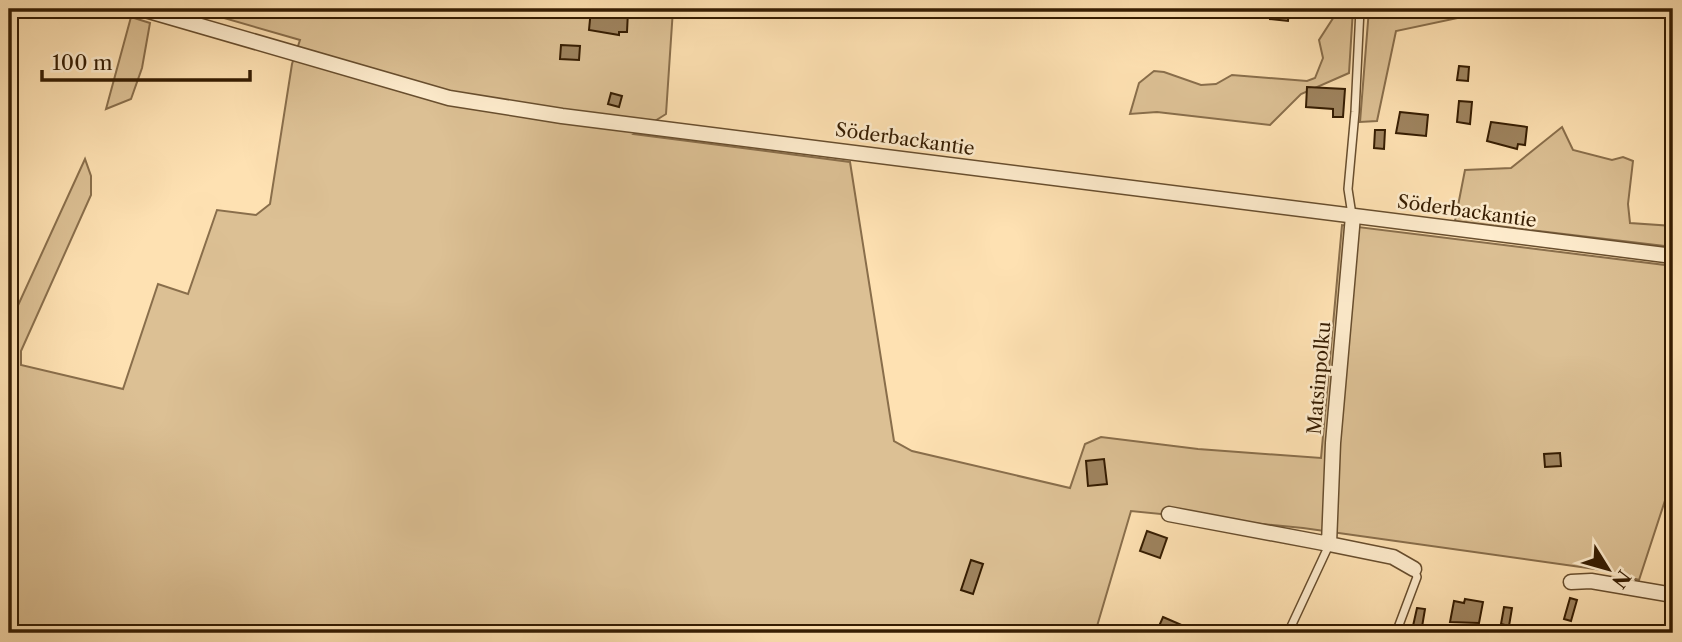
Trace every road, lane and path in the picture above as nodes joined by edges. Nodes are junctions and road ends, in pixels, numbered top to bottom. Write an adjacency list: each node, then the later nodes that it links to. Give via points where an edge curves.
1 (142, 9): 3 (street, Söderbackantie, via 449,98)
2 (1360, 9): 3 (lane, via 1348,189)
3 (1353, 216): 4 (street, Söderbackantie); 6 (street, Matsinpolku)
4 (1673, 256)
5 (1169, 514): 6 (street)
6 (1329, 544): 7 (street, via 1393,557); 10 (lane)
7 (1414, 569): 11 (lane, via 1417,577)
8 (1572, 582): 9 (street)
9 (1673, 595)
10 (1288, 633)
11 (1396, 633)

